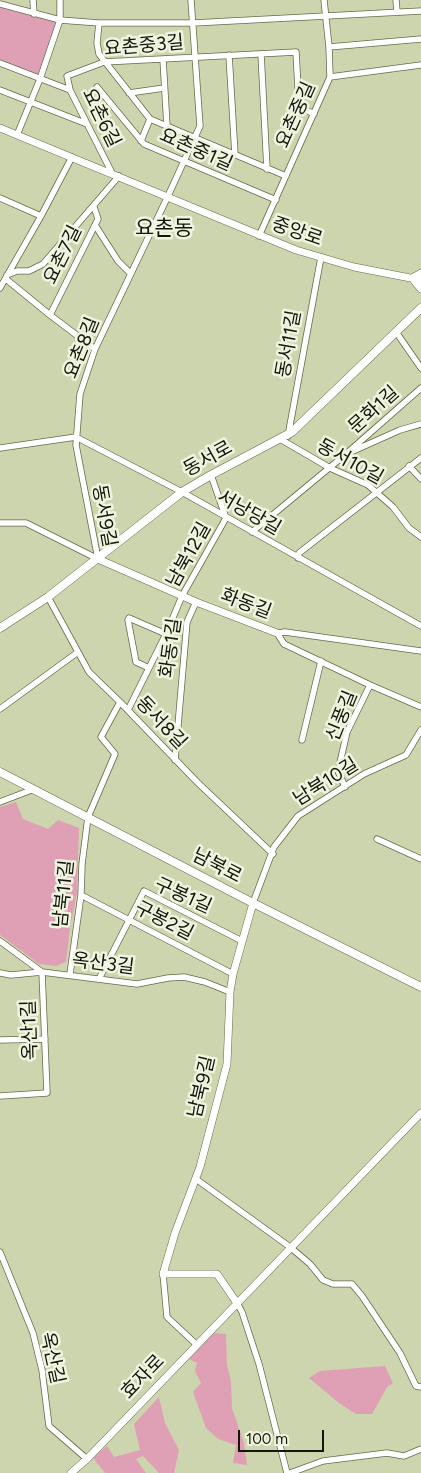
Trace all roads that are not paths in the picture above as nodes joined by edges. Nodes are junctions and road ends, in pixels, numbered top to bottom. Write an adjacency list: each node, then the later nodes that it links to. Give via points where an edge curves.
1 (33, 0): 9 (street)
2 (60, 0): 11 (street)
3 (191, 0): 13 (street, 요촌중3길)
4 (324, 0): 10 (street, 요촌중길)
5 (396, 0): 8 (street)
6 (2, 3): 9 (street)
7 (421, 10): 8 (street)
8 (397, 12): 10 (street)
9 (34, 14): 11 (street)
10 (325, 16): 13 (street); 15 (street, 요촌중길)
11 (60, 20): 12 (street); 25 (street)
12 (99, 23): 13 (street); 20 (street, via 97,43)
13 (193, 24): 18 (street, 요촌중3길)
14 (421, 39): 15 (street)
15 (329, 47): 24 (street, 요촌중길)
16 (261, 54): 17 (street, 요촌중3길); 32 (street, 요촌중3길, via 296,52 299,106); 43 (street)
17 (229, 55): 18 (street, 요촌중3길); 40 (street)
18 (195, 57): 19 (street, 요촌중3길); 38 (street, via 200,126)
19 (163, 59): 20 (street, 요촌중3길); 27 (street)
20 (104, 62): 23 (street, 요촌중3길); 30 (street)
21 (0, 63): 25 (street)
22 (421, 65): 24 (street)
23 (67, 76): 29 (street, 요촌6길)
24 (330, 77): 32 (street, 요촌중길)
25 (40, 79): 29 (street); 31 (street)
26 (97, 87): 39 (street, 요촌중1길)
27 (164, 88): 30 (street); 35 (street)
28 (0, 90): 31 (street)
29 (70, 90): 34 (street, 요촌6길)
30 (129, 93): 33 (street)
31 (31, 101): 34 (street); 37 (street)
32 (314, 114): 45 (street, 요촌중길)
33 (150, 119): 35 (street); 39 (street)
34 (87, 124): 44 (street, 요촌6길)
35 (167, 126): 38 (street)
36 (0, 128): 37 (street, 중앙로)
37 (18, 135): 41 (street, 중앙로)
38 (194, 138): 40 (street); 42 (street)
39 (141, 141): 42 (street, 요촌중1길)
40 (235, 155): 43 (street)
41 (72, 157): 44 (street, 중앙로); 50 (street)
42 (184, 162): 46 (street); 48 (street, 요촌중1길)
43 (267, 169): 45 (street)
44 (116, 175): 46 (street, 중앙로); 49 (street, 요촌7길)
45 (286, 176): 48 (street, 요촌중길)
46 (168, 196): 52 (street, 중앙로); 54 (street, 요촌8길)
47 (0, 198): 50 (street)
48 (276, 200): 52 (street, 요촌중길)
49 (94, 207): 51 (street, 요촌7길, via 98,219); 56 (street, 요촌7길, via 42,264)
50 (41, 216): 56 (street)
51 (95, 225): 54 (street); 62 (street, 요촌7길)
52 (260, 236): 53 (street, 중앙로)
53 (320, 257): 57 (street, 중앙로); 69 (street, 동서11길)
54 (130, 274): 64 (street, 요촌8길)
55 (421, 274): 57 (street)
56 (7, 277): 59 (street); 62 (street)
57 (412, 278): 58 (street, 중앙로); 60 (street)
58 (421, 280)
59 (0, 288)
60 (421, 289)
61 (421, 308): 63 (main road, 동서로)
62 (50, 315): 64 (street)
63 (396, 332): 65 (street); 69 (main road, 동서로)
64 (95, 349): 68 (street, 요촌8길, via 80,394)
65 (421, 368)
66 (421, 388): 71 (street, 문화1길)
67 (421, 424): 71 (street, 문화1길)
68 (76, 437): 70 (street); 78 (street, 서낭당길); 84 (street, 동서9길)
69 (284, 437): 74 (street, 동서10길); 75 (main road, 동서로)
70 (0, 448)
71 (346, 454): 74 (street, 문화1길)
72 (421, 458): 73 (street)
73 (409, 466): 76 (street); 77 (street)
74 (330, 468): 77 (street, 동서10길); 81 (street, 문화1길)
75 (211, 475): 78 (main road, 동서로); 79 (street)
76 (421, 479)
77 (376, 491): 82 (street, 동서10길); 83 (street, via 299,553)
78 (182, 492): 79 (street, 서낭당길); 84 (main road, 동서로)
79 (226, 518): 81 (street, 서낭당길); 85 (street, 남북12길)
80 (0, 523): 84 (street, 동서9길, via 26,523)
81 (252, 532): 83 (street, 서낭당길)
82 (421, 537)
83 (298, 558): 88 (street, 서낭당길)
84 (98, 559): 85 (street, 화동길); 86 (main road, 동서로)
85 (182, 596): 87 (street, 화동길); 90 (street, 남북12길)
86 (48, 597): 89 (main road, 동서로); 93 (street, 동서8길)
87 (196, 602): 91 (street, 화동길); 103 (street, 화동1길, via 187,622)
88 (421, 626)
89 (0, 628)
90 (166, 634): 95 (street, 남북12길); 95 (street, via 129,618 136,662)
91 (277, 634): 92 (street, 화동길, via 286,632); 94 (street, 신풍길, via 284,644)
92 (421, 651)
93 (78, 652): 97 (street, 동서8길, via 89,672); 99 (street)
94 (321, 661): 96 (street, 신풍길); 102 (street)
95 (149, 668): 100 (street, 남북12길)
96 (370, 685): 98 (street, 신풍길); 105 (street, 신풍길, via 347,732 338,771)
97 (120, 702): 100 (street, 동서8길); 108 (street, via 101,737 115,754)
98 (421, 707)
99 (0, 710)
100 (128, 710): 103 (street, 동서8길)
101 (421, 730): 105 (street, 남북10길, via 406,755 364,774)
102 (302, 740)
103 (175, 760): 110 (street, 동서8길)
104 (0, 772): 106 (main road, 남북로)
105 (345, 787): 110 (street, 남북10길, via 298,816 274,847)
106 (34, 789): 107 (street); 108 (main road, 남북로)
107 (0, 802)
108 (88, 817): 112 (street, 남북11길); 113 (main road, 남북로)
109 (377, 839): 111 (street)
110 (273, 854): 113 (street, 남북10길)
111 (421, 859)
112 (81, 895): 114 (street, 구봉2길); 119 (street, 남북11길)
113 (253, 903): 116 (street, 남북9길); 122 (main road, 남북로)
114 (129, 920): 116 (street, 구봉1길, via 144,891); 120 (street, 구봉2길); 121 (street, 구봉1길)
115 (0, 941): 117 (street, 옥산1길)
116 (242, 941): 120 (street, 남북9길)
117 (42, 972): 118 (street, 옥산3길); 119 (street, 옥산3길); 124 (street, 옥산1길)
118 (0, 973)
119 (70, 974): 121 (street, 옥산3길)
120 (233, 974): 123 (street, 남북9길)
121 (99, 979): 123 (street, 옥산3길, via 137,984 184,977)
122 (421, 987)
123 (230, 992): 128 (street, 남북9길, via 227,1064)
124 (45, 1039): 125 (street); 126 (street, 옥산1길, via 47,1093)
125 (0, 1040)
126 (0, 1096)
127 (421, 1113): 129 (street, 효자로)
128 (196, 1179): 129 (street); 131 (street, 남북9길)
129 (290, 1247): 132 (street, 효자로); 134 (street, via 323,1280 333,1284 352,1284 400,1353 416,1386)
130 (0, 1252): 136 (street, 옥산길, via 33,1333 42,1370 49,1426)
131 (162, 1274): 132 (street, via 217,1274); 133 (street, via 167,1317)
132 (237, 1303): 133 (street, 효자로); 138 (street, via 259,1364)
133 (197, 1345): 136 (street, 효자로)
134 (421, 1387)
135 (421, 1449): 138 (street, via 404,1456 387,1453 323,1460)
136 (87, 1459): 137 (street, 효자로)
137 (71, 1473)
138 (288, 1473)

